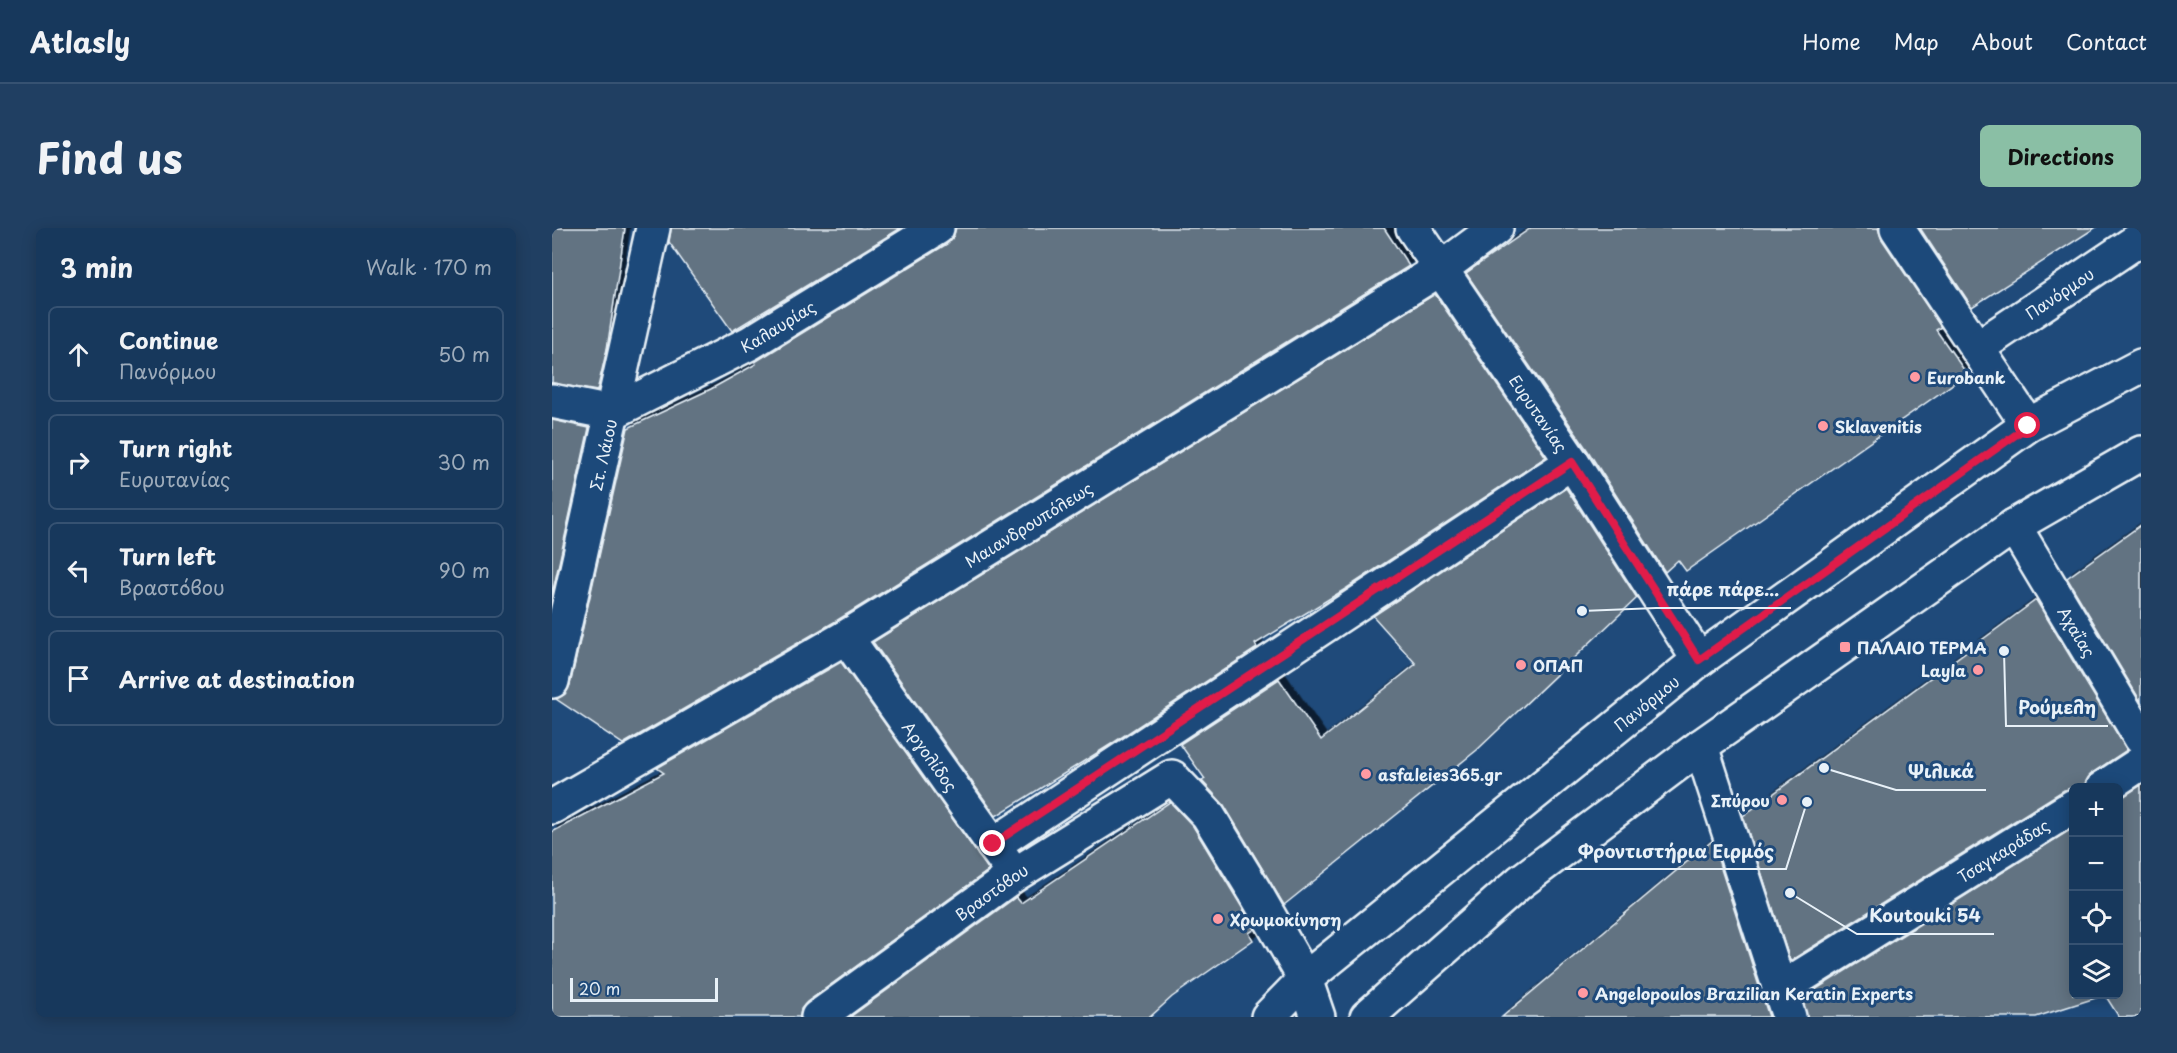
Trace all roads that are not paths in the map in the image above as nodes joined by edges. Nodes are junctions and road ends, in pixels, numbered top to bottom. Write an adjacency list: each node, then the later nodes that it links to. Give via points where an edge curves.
1 (653, 228): 11 (street, Στ. Λάιου)
2 (937, 228): 11 (street, Καλαυρίας, via 750,343)
3 (1413, 228): 7 (street, Ευρυτανίας)
4 (1496, 228): 7 (street, Μαιανδρουπόλεως)
5 (1897, 228): 8 (street)
6 (2141, 238): 8 (street, Πανόρμου)
7 (1442, 268): 14 (street, Ευρυτανίας); 16 (street, Μαιανδρουπόλεως)
8 (1977, 348): 12 (street)
9 (2141, 366): 12 (street, Πανόρμου)
10 (552, 401): 11 (street)
11 (611, 413): 18 (street, Στ. Λάιου)
12 (2028, 426): 17 (street, Πανόρμου)
13 (2141, 453): 15 (street)
14 (1572, 462): 17 (street, Ευρυτανίας); 25 (street)
15 (2014, 526): 19 (street, Αχαΐας); 20 (street)
16 (846, 638): 23 (street, Μαιανδρουπόλεως); 25 (street, Αργολίδος)
17 (1699, 660): 27 (street, Πανόρμου)
18 (552, 681)
19 (2138, 727)
20 (1701, 746): 28 (street); 32 (street, via 1520,882)
21 (2141, 764): 22 (street)
22 (2111, 783)
23 (552, 807)
24 (2069, 809): 28 (street, Τσαγκαράδας)
25 (993, 844): 26 (street, Αργολίδος)
26 (1014, 875): 27 (street, Βραστόβου, via 1172,777 1208,815); 29 (street, Βραστόβου)
27 (1305, 979): 30 (street, Πανόρμου); 31 (street)
28 (1784, 1004)
29 (818, 1017)
30 (1268, 1017)
31 (1318, 1017)
32 (1367, 1017)

